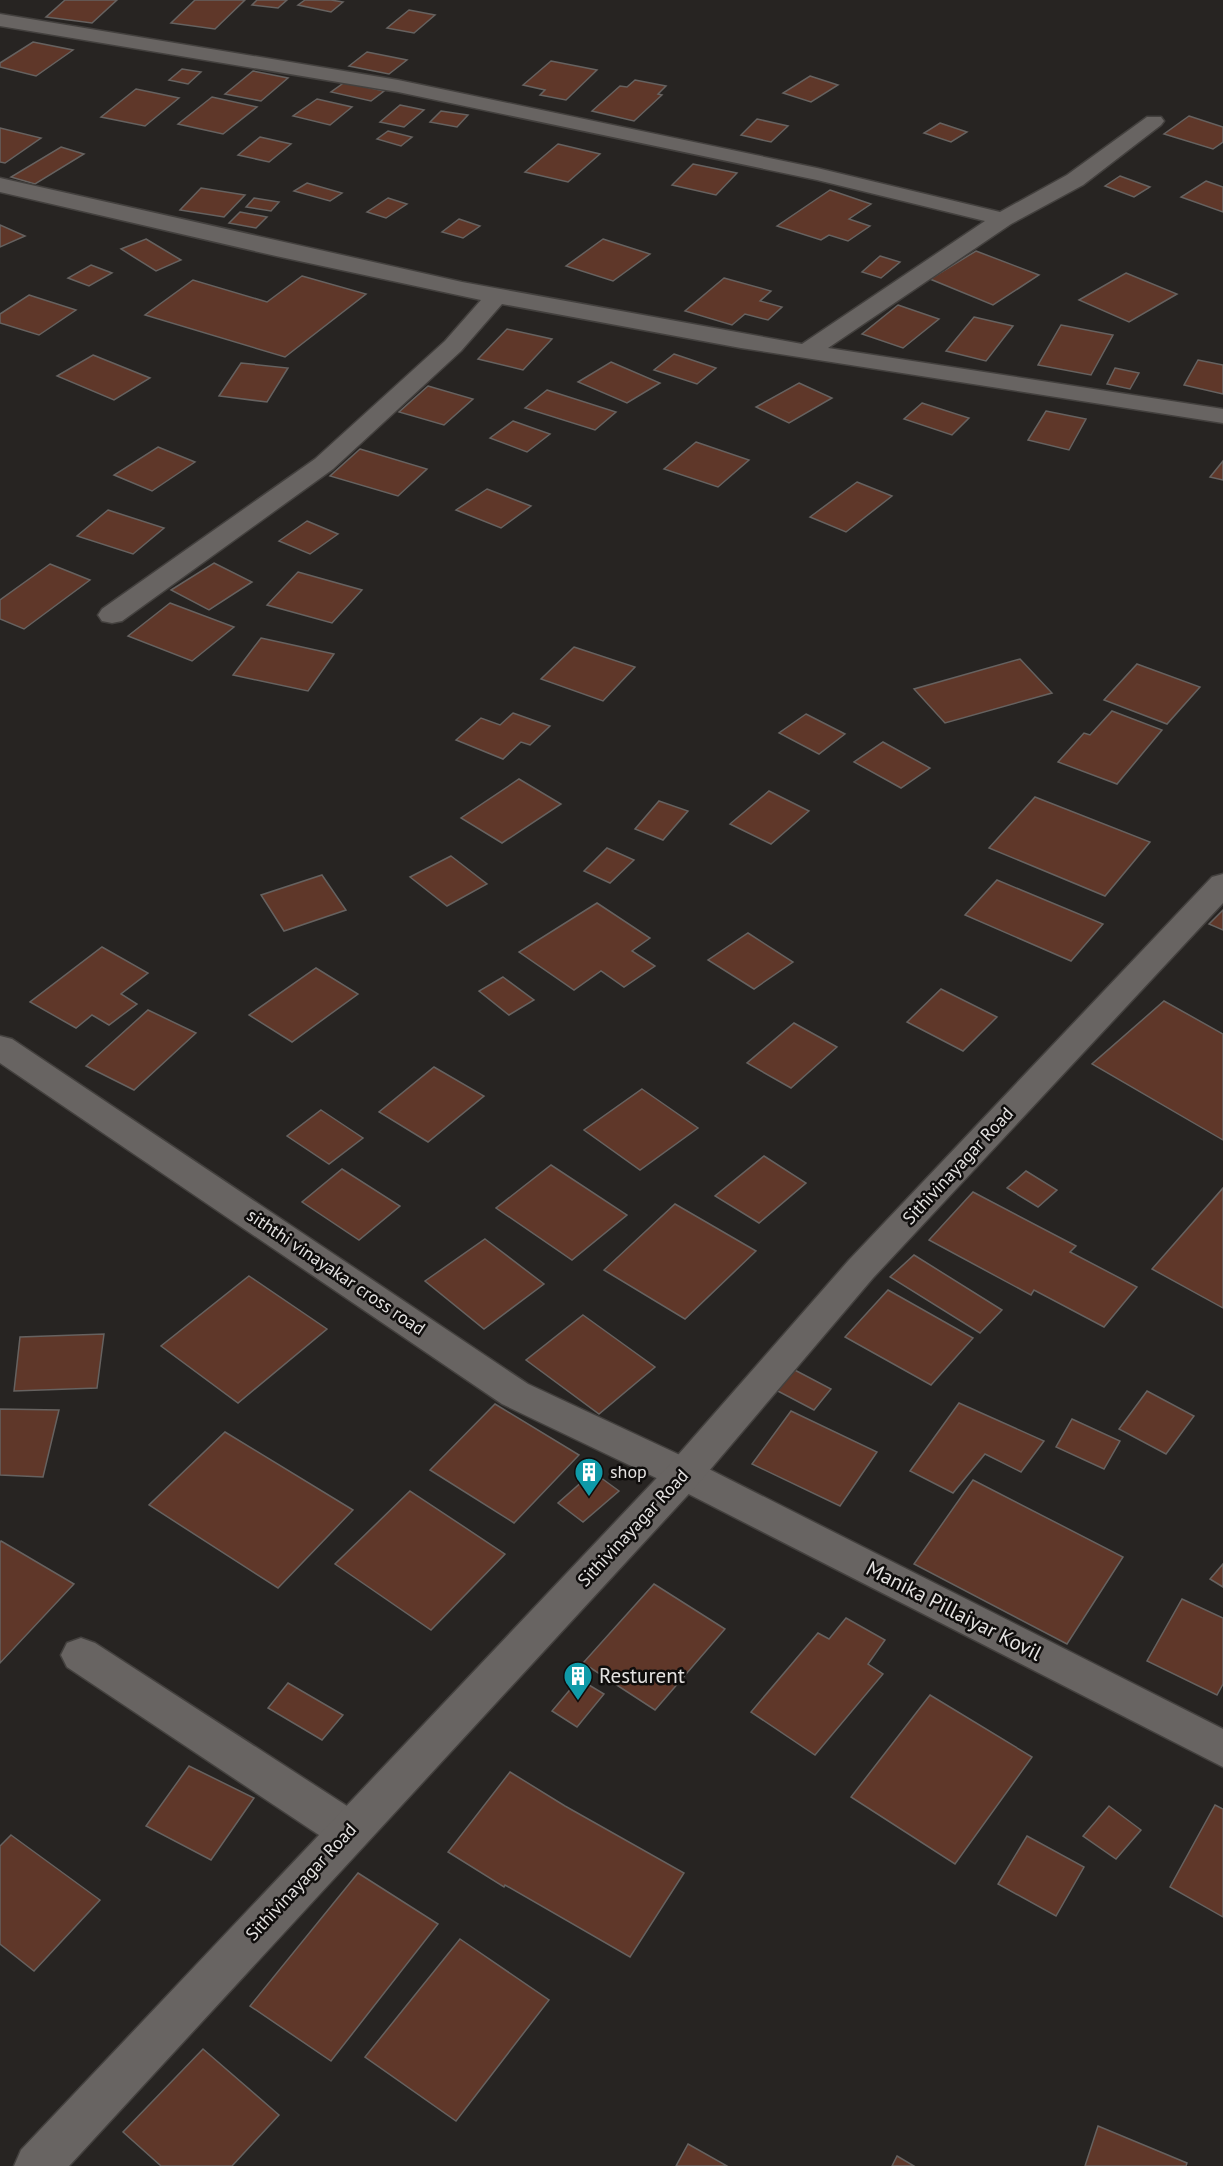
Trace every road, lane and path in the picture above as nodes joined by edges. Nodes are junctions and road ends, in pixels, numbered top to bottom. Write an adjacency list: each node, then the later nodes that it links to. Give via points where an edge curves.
1 (0, 20): 4 (street, via 398,86 817,174)
2 (1154, 121): 4 (street, via 1075,180)
3 (0, 185): 5 (street, via 226,240)
4 (1003, 219): 6 (street)
5 (496, 297): 6 (street); 8 (street, via 453,346 324,464)
6 (807, 351): 7 (street)
7 (1223, 416)
8 (112, 615)
9 (1223, 884): 11 (street, Sithivinayagar Road, via 861,1269)
10 (0, 1047): 11 (street, siththi vinayakar cross road, via 515,1394)
11 (684, 1474): 13 (street, Manika Pillaiyar Kovil); 14 (street, Sithivinayagar Road)
12 (81, 1655): 14 (street)
13 (1223, 1749)
14 (349, 1831): 15 (street, Sithivinayagar Road)
15 (37, 2166)

